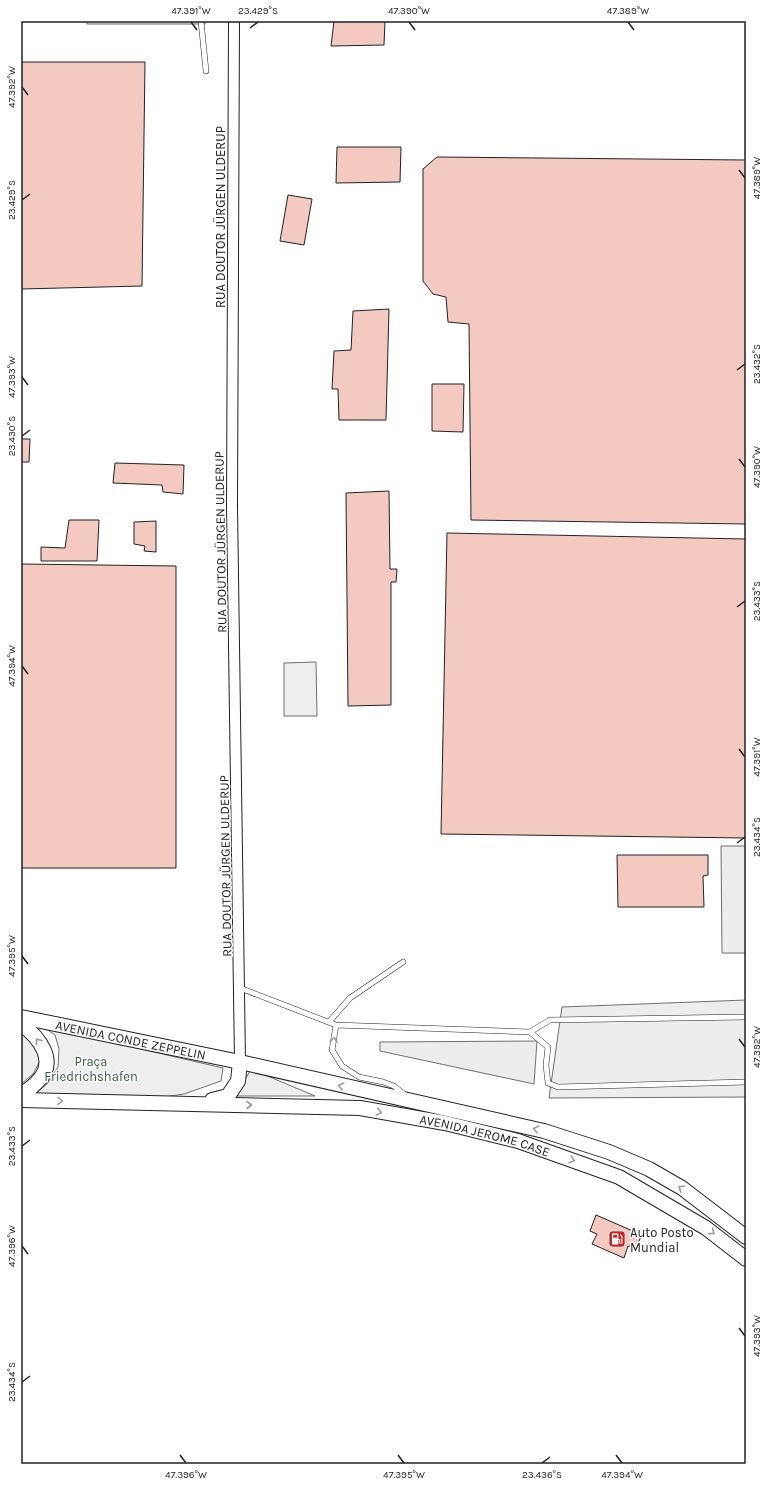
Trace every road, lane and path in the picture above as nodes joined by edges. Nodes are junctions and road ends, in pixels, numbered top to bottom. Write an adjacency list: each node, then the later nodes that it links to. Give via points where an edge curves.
1 (201, 21): 3 (lane)
2 (234, 21): 5 (street, RUA DOUTOR JÜRGEN ULDERUP, via 232,506)
3 (206, 71)
4 (403, 962): 8 (lane, via 350,998)
5 (240, 988): 8 (lane); 12 (street, RUA DOUTOR JÜRGEN ULDERUP)
6 (21, 1017): 12 (main road, AVENIDA CONDE ZEPPELIN)
7 (746, 1017): 11 (lane, via 550,1020)
8 (329, 1022): 10 (lane)
9 (21, 1024): 14 (main road, one-way to 9, via 28,1091 44,1075 47,1060 42,1044)
10 (336, 1025): 11 (lane); 16 (lane, one-way to 10, via 394,1086 359,1077 342,1066 332,1050)
11 (530, 1032): 13 (lane, via 548,1047 548,1083 558,1087)
12 (240, 1062): 16 (main road, AVENIDA JEROME CASE, one-way to 12); 17 (main road, via 238,1081 228,1096)
13 (746, 1082)
14 (21, 1093)
15 (21, 1100): 17 (main road, one-way to 17)
16 (412, 1100): 18 (main road, AVENIDA JEROME CASE, one-way to 16, via 682,1188 649,1169 609,1152 544,1131)
17 (196, 1105): 19 (main road, AVENIDA JEROME CASE, one-way to 19, via 360,1108 445,1123 518,1141 618,1176 706,1228)
18 (746, 1237)
19 (746, 1259)

